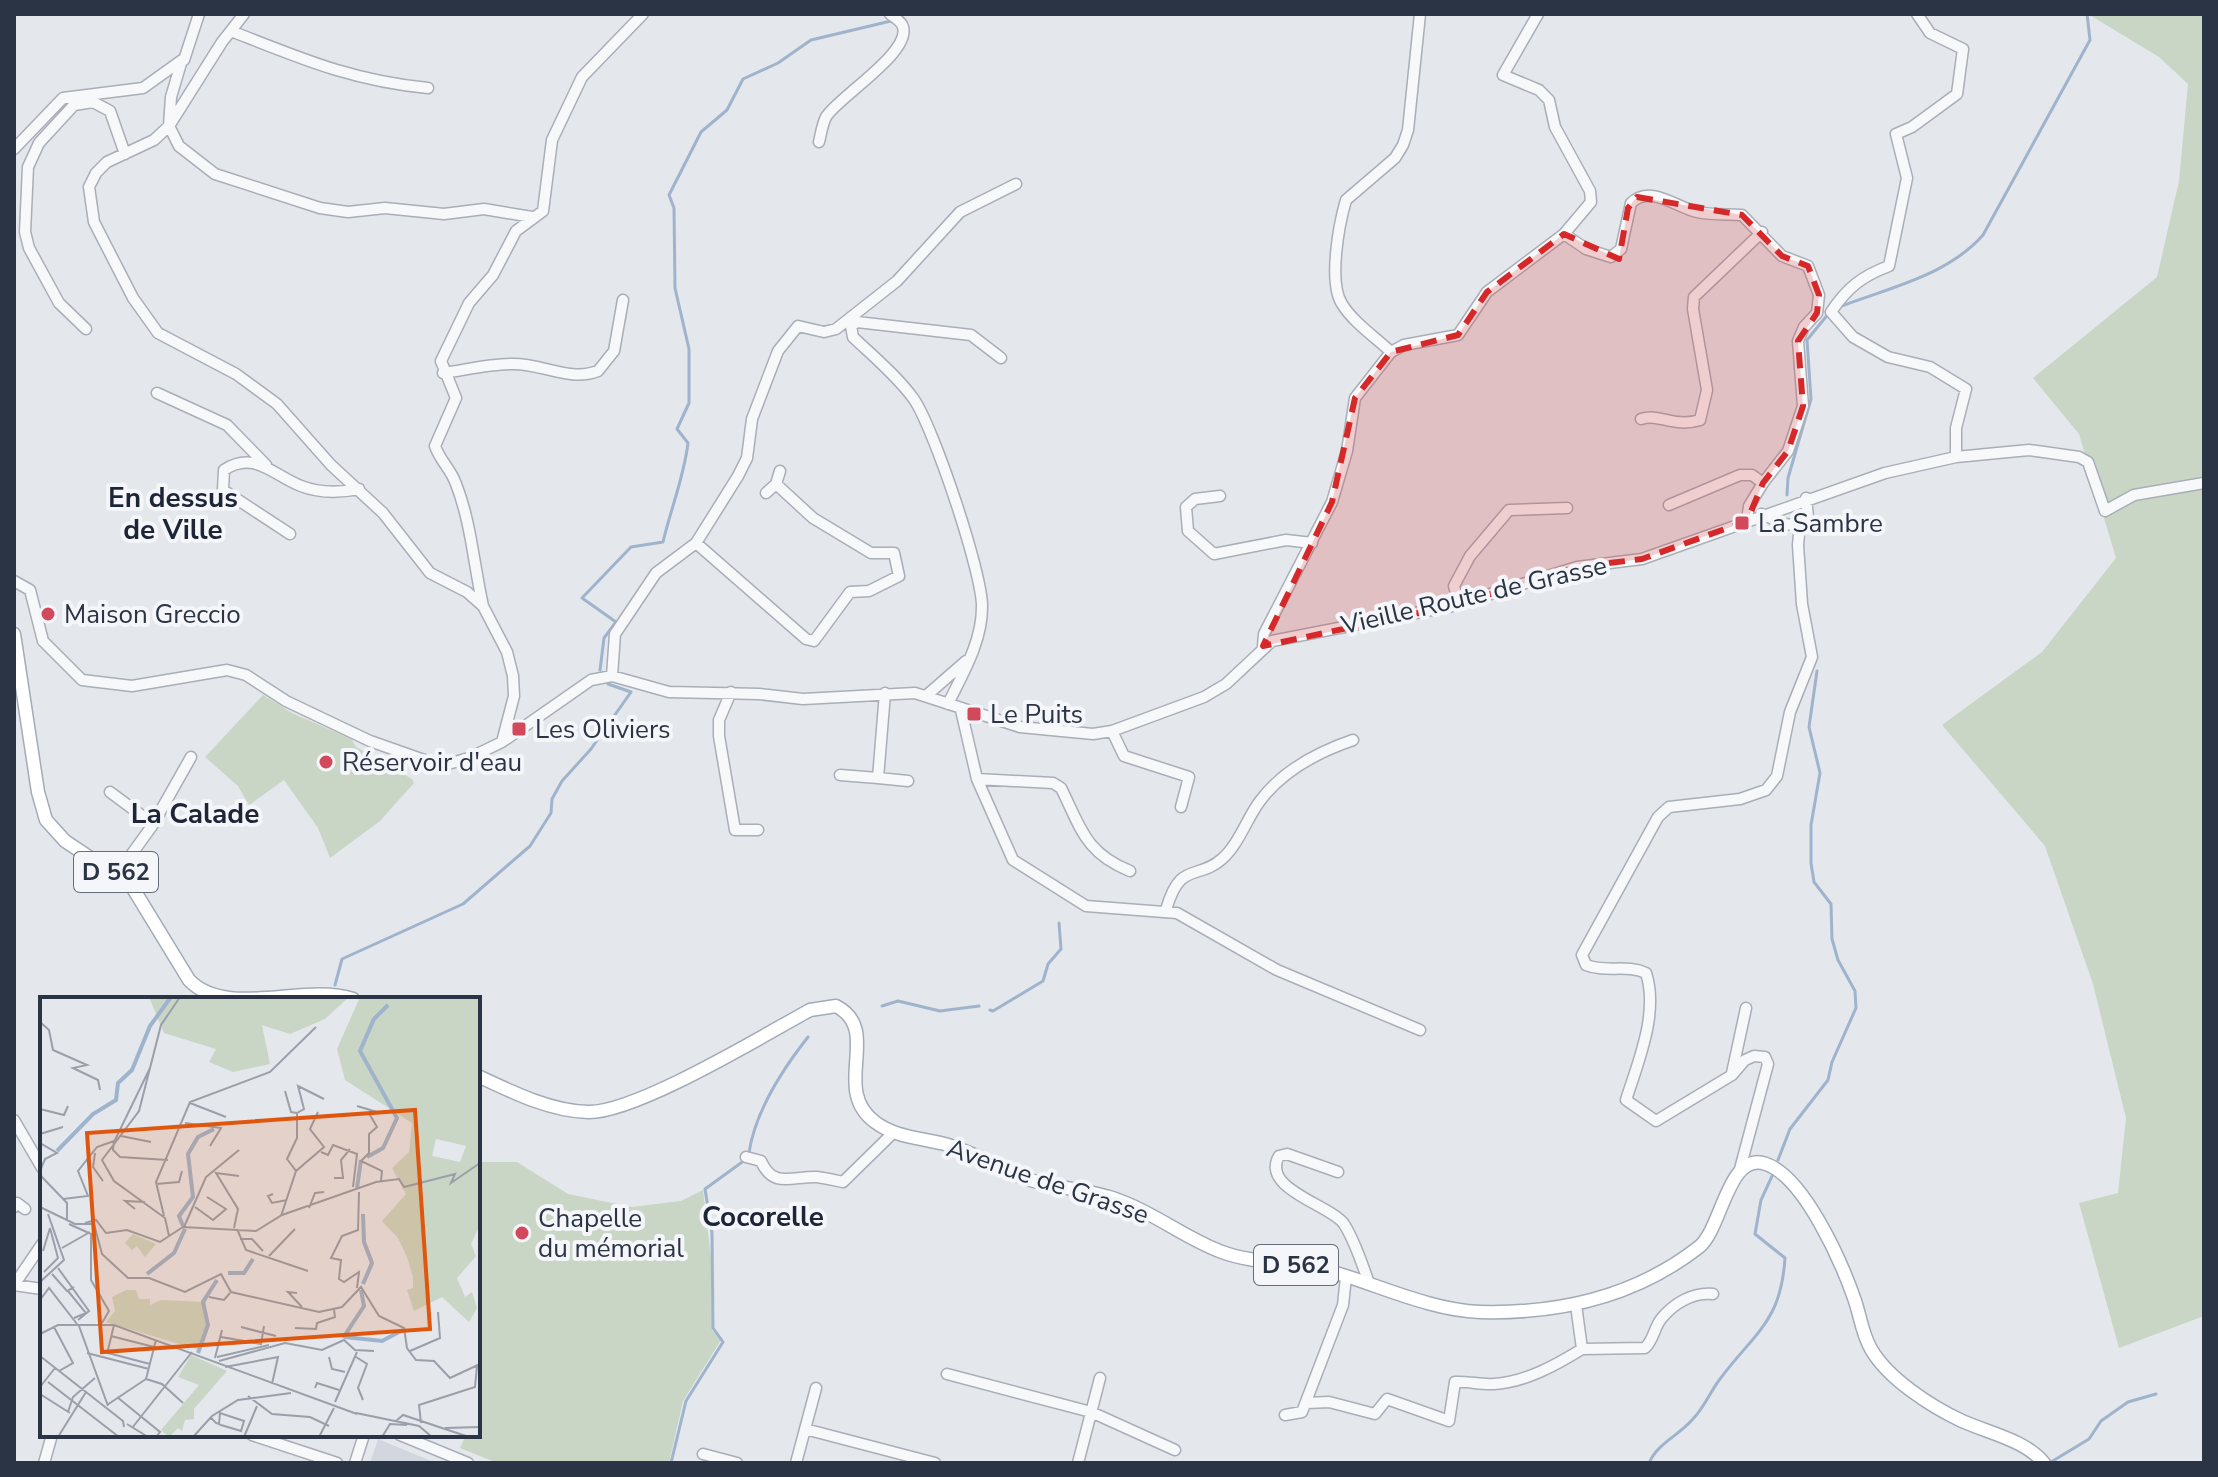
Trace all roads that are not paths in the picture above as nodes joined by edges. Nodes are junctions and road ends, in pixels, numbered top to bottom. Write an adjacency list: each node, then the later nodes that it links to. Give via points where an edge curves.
1 (199, 14): 9 (street)
2 (244, 14): 8 (street)
3 (643, 14): 16 (street, via 582,77 552,140 543,211)
4 (890, 14): 12 (street, via 903,25 896,49 834,108)
5 (1420, 14): 21 (street, via 1408,130 1395,158 1346,200 1336,267 1342,304)
6 (1538, 14): 18 (street, via 1503,75 1539,90 1549,100 1555,127 1590,191 1585,213)
7 (1917, 14): 26 (street, via 1930,33 1963,49 1957,94 1896,134 1907,178 1889,266 1847,289 1831,312 1853,337 1888,357 1930,367 1966,389 1956,428)
8 (231, 31): 10 (street, via 378,83); 11 (street)
9 (184, 60): 11 (street, via 171,97); 13 (street, via 143,88 63,98)
10 (428, 88)
11 (169, 126): 14 (street); 16 (street, via 179,146 215,174 320,208 444,214 484,209)
12 (819, 142)
13 (14, 149)
14 (125, 154): 20 (street, via 110,111 93,102 74,105 59,117 28,167 29,248 59,303); 32 (street, via 96,173 89,201 94,222 149,322 158,333 236,374 277,404)
15 (1016, 184): 43 (street, via 960,212 897,281 836,329 798,326 778,351 756,408 747,458)
16 (532, 217): 23 (street, via 516,231 493,275 469,303 441,361)
17 (1762, 232): 18 (street, via 1742,215 1695,212 1649,196 1631,203 1621,249 1611,257); 25 (street, via 1694,297 1707,390 1700,420 1673,424 1658,417); 29 (street, via 1782,256 1808,266 1819,295 1817,313 1798,341 1803,406 1788,451)
18 (1564, 234): 21 (street, via 1487,292 1458,335)
19 (623, 300): 23 (street, via 614,351 598,371 573,375 510,363)
20 (86, 329)
21 (1391, 352): 44 (street, via 1355,398 1338,483)
22 (1001, 358): 51 (street, via 971,335 857,322 851,326 853,337 914,399 933,434 983,606)
23 (443, 373): 48 (street, via 456,398 435,446 465,510)
24 (157, 393): 27 (street, via 227,425)
25 (1641, 419)
26 (1956, 457): 30 (street, Vieille Route de Grasse, via 2029,450 2079,457 2088,462 2105,511 2134,495); 35 (street, Vieille Route de Grasse)
27 (270, 470): 32 (street, via 316,490); 42 (street, via 257,462 234,463 224,470 223,490)
28 (780, 471): 31 (street)
29 (1763, 483): 36 (street, via 1740,475); 39 (street)
30 (2204, 483)
31 (776, 484): 33 (street); 43 (street, via 813,518 871,553 894,553 899,576 869,591 850,592 814,641)
32 (359, 489): 48 (street, via 430,573)
33 (766, 493)
34 (1220, 496): 44 (street, via 1195,499 1186,507 1188,531 1214,554 1286,540)
35 (1806, 498): 38 (street, Vieille Route de Grasse); 40 (street, via 1808,517)
36 (1669, 505)
37 (1567, 508): 47 (street, via 1509,510 1461,570 1454,586)
38 (1762, 514): 39 (street, Vieille Route de Grasse); 41 (street)
39 (1747, 521): 47 (street, Vieille Route de Grasse, via 1642,559 1541,575)
40 (1800, 524): 41 (street); 45 (street)
41 (1786, 525): 45 (street)
42 (290, 534)
43 (696, 543): 52 (street, via 656,573 615,634)
44 (1312, 543): 50 (street, via 1264,634)
45 (1798, 545): 78 (street, via 1812,657 1790,712 1777,776 1766,790 1740,799 1669,807 1658,817 1582,955 1586,965 1597,969 1646,973 1650,986 1645,1039 1626,1100 1656,1121)
46 (14, 581): 60 (street, via 30,590 43,641 82,680 132,686 227,670 370,741 441,766)
47 (1459, 604): 50 (street, Vieille Route de Grasse)
48 (483, 606): 60 (street, via 513,676 514,696)
49 (14, 634): 71 (main road, D 562, via 46,820 65,841)
50 (1263, 646): 58 (street, Vieille Route de Grasse, via 1226,684 1204,697)
51 (970, 657): 55 (street); 56 (street)
52 (612, 676): 53 (street, Vieille Route de Grasse, via 649,689); 60 (street, via 591,680)
53 (731, 692): 54 (street, Vieille Route de Grasse, via 816,700); 69 (street, via 719,720 719,736 735,830)
54 (885, 693): 55 (street, Vieille Route de Grasse); 63 (street)
55 (927, 695): 56 (street, Vieille Route de Grasse)
56 (948, 704): 57 (street, Vieille Route de Grasse)
57 (961, 710): 58 (street, Vieille Route de Grasse, via 1049,732); 64 (street)
58 (1112, 731): 67 (street, via 1124,756 1189,777)
59 (1353, 740): 72 (street, via 1318,752 1278,781 1222,859 1189,873 1170,895)
60 (502, 742)
61 (191, 757): 68 (street)
62 (840, 775): 63 (street)
63 (878, 778): 65 (street)
64 (977, 779): 70 (street, via 1053,783 1061,788 1091,847 1106,861); 72 (street, via 1013,860 1094,909)
65 (908, 781)
66 (110, 792): 68 (street)
67 (1181, 807)
68 (153, 824): 71 (street)
69 (758, 830)
70 (1130, 871)
71 (118, 873): 73 (main road, D 562, via 200,991)
72 (1166, 910): 77 (street, via 1314,988)
73 (231, 997)
74 (258, 997): 75 (main road, D 562)
75 (341, 997)
76 (1746, 1008): 78 (street)
77 (1420, 1030)
78 (1732, 1075): 84 (street, via 1754,1056 1765,1057 1768,1064)
79 (480, 1077): 81 (main road, Avenue de Grasse / D 562, via 540,1102 601,1111 647,1095 810,1010 836,1006 857,1027 854,1080 861,1108)
80 (14, 1120): 83 (street)
81 (893, 1133): 82 (street, via 843,1182 815,1177 777,1180 761,1161); 87 (main road, Avenue de Grasse / D 562, via 968,1152 1041,1183 1116,1199 1221,1252)
82 (749, 1157)
83 (40, 1165)
84 (1740, 1169): 92 (main road, Avenue de Grasse / D 562, via 1704,1244 1634,1286); 115 (main road, via 1755,1162 1769,1164 1797,1188 1840,1267 1880,1362 1958,1419 2025,1447)
85 (1338, 1172): 88 (street, via 1287,1154 1275,1163 1297,1195 1343,1221)
86 (40, 1247): 89 (street)
87 (1346, 1277): 88 (main road, Avenue de Grasse / D 562); 97 (street, via 1343,1305)
88 (1369, 1283): 92 (main road, Avenue de Grasse / D 562, via 1477,1312)
89 (14, 1285): 90 (street)
90 (40, 1289)
91 (1713, 1294): 93 (street, via 1688,1297 1659,1321 1645,1348)
92 (1576, 1305): 93 (street)
93 (1582, 1349): 97 (street, via 1521,1379 1455,1382 1449,1421 1387,1399 1375,1414 1329,1402)
94 (947, 1374): 98 (street)
95 (1100, 1378): 98 (street)
96 (816, 1388): 100 (street)
97 (1306, 1403): 99 (street, via 1302,1412)
98 (1091, 1412): 105 (street); 114 (street)
99 (1285, 1415)
100 (805, 1429): 112 (street); 113 (street)
101 (51, 1437): 107 (street)
102 (258, 1437): 108 (street)
103 (363, 1437): 109 (street)
104 (405, 1437): 110 (street)
105 (1175, 1450)
106 (703, 1454): 111 (street)
107 (44, 1463)
108 (337, 1463)
109 (355, 1463)
110 (468, 1463)
111 (737, 1463)
112 (796, 1463)
113 (935, 1463)
114 (1078, 1463)
115 (2044, 1463)

